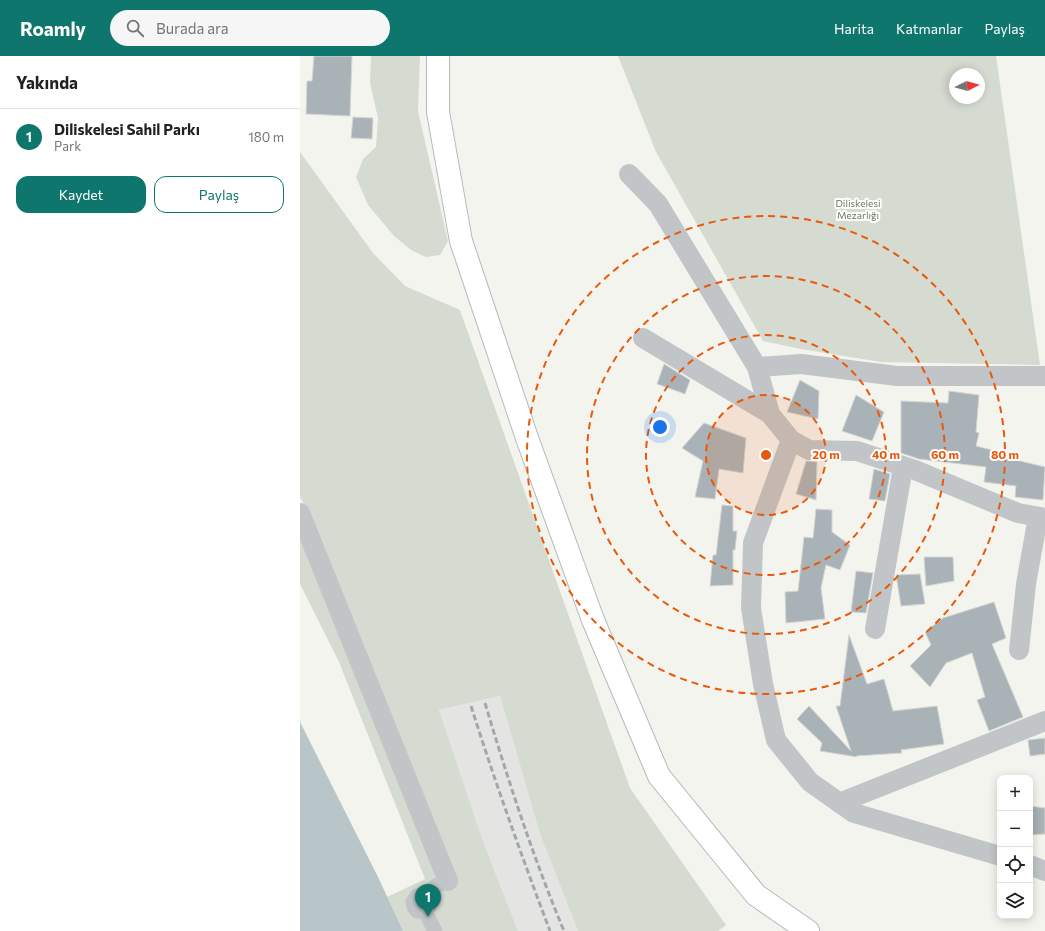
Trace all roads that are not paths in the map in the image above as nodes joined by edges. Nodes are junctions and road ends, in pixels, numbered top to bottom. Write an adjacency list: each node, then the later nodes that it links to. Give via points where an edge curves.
1 (438, 56): 20 (main road, via 438,112 461,241 526,438 591,612 659,776 756,895)
2 (629, 174): 4 (street, via 658,204)
3 (643, 338): 6 (street)
4 (757, 367): 5 (street, via 801,364 897,376); 6 (street)
5 (1045, 376)
6 (770, 414): 7 (street)
7 (791, 440): 8 (street, via 809,450 856,451); 14 (street, via 753,543 751,608 763,684 776,740 810,782)
8 (903, 467): 10 (street, via 1018,513); 11 (street)
9 (300, 513): 18 (street)
10 (1042, 518): 12 (street, via 1026,584)
11 (875, 629)
12 (1019, 650)
13 (1045, 721): 14 (street)
14 (839, 803): 15 (street, via 854,813)
15 (997, 855)
16 (1033, 866): 17 (street)
17 (1045, 871)
18 (448, 881): 19 (street, via 431,891 426,905)
19 (435, 931)
20 (808, 931)

